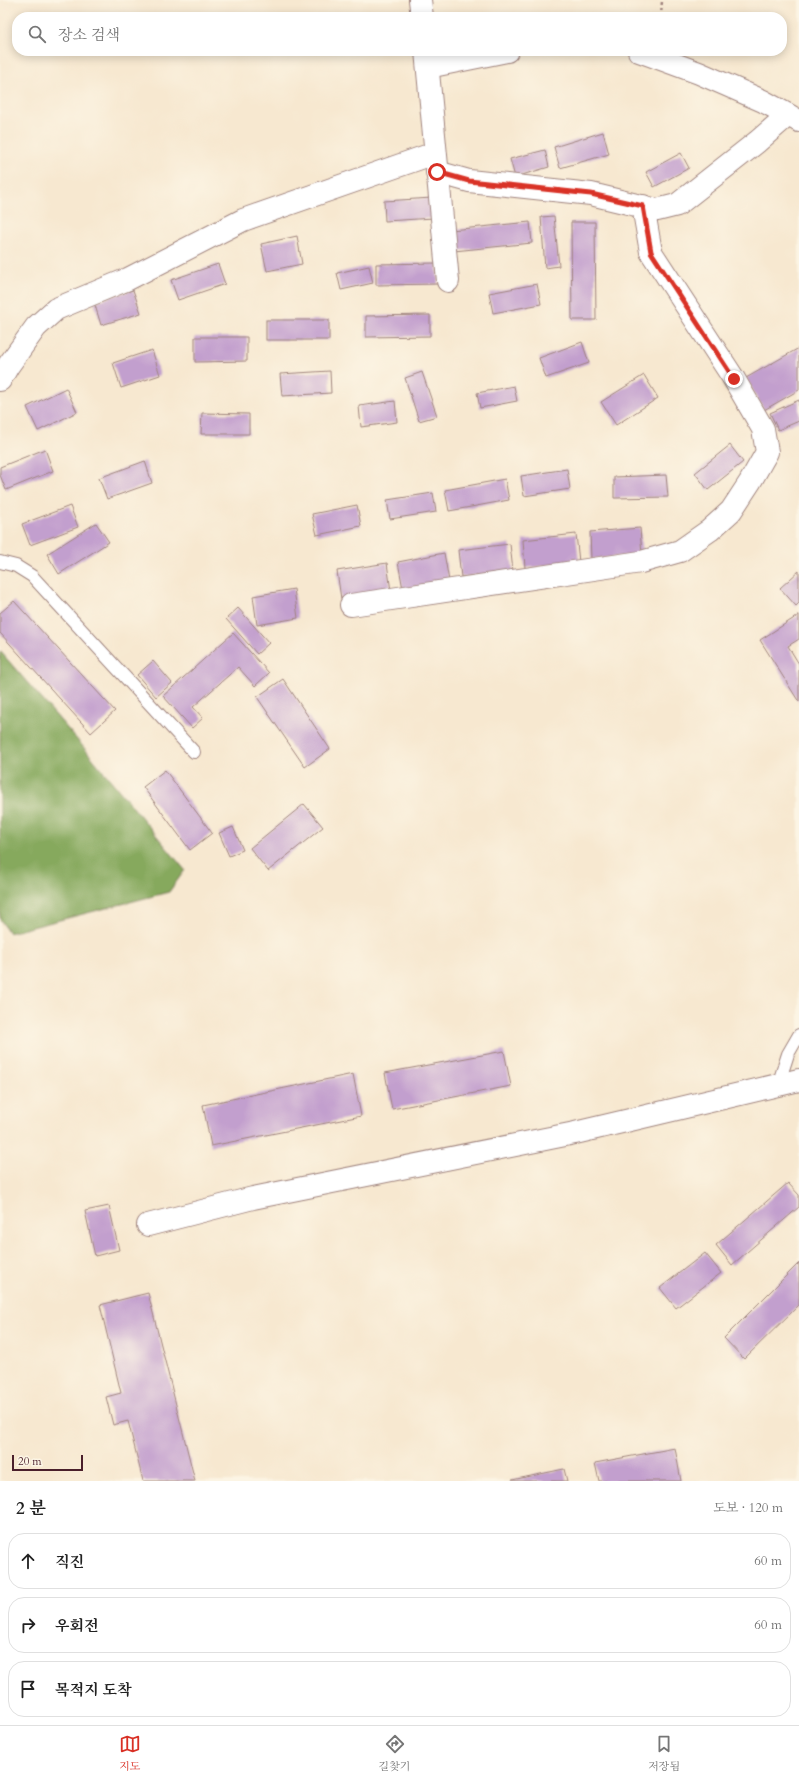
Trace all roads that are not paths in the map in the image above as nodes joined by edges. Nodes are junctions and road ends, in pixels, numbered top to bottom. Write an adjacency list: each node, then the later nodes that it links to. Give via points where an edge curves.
1 (420, 0): 2 (street)
2 (421, 12)
3 (457, 56): 5 (street)
4 (653, 56): 6 (street, via 699,73)
5 (427, 59): 7 (street)
6 (793, 118): 8 (street, via 757,142 677,205 657,210)
7 (436, 163): 8 (street, via 469,181 591,194); 9 (street); 10 (street, via 243,220 128,279 56,309 36,326)
8 (643, 206): 12 (street, via 651,252 734,379 763,429 767,452 731,511 680,551 641,562)
9 (448, 281)
10 (0, 380)
11 (0, 562): 13 (lane, via 16,566 32,576)
12 (351, 605)
13 (194, 752)
14 (799, 1035): 16 (lane, via 788,1054)
15 (799, 1080): 16 (street)
16 (778, 1085): 17 (street, via 575,1133 252,1198)
17 (148, 1225)

